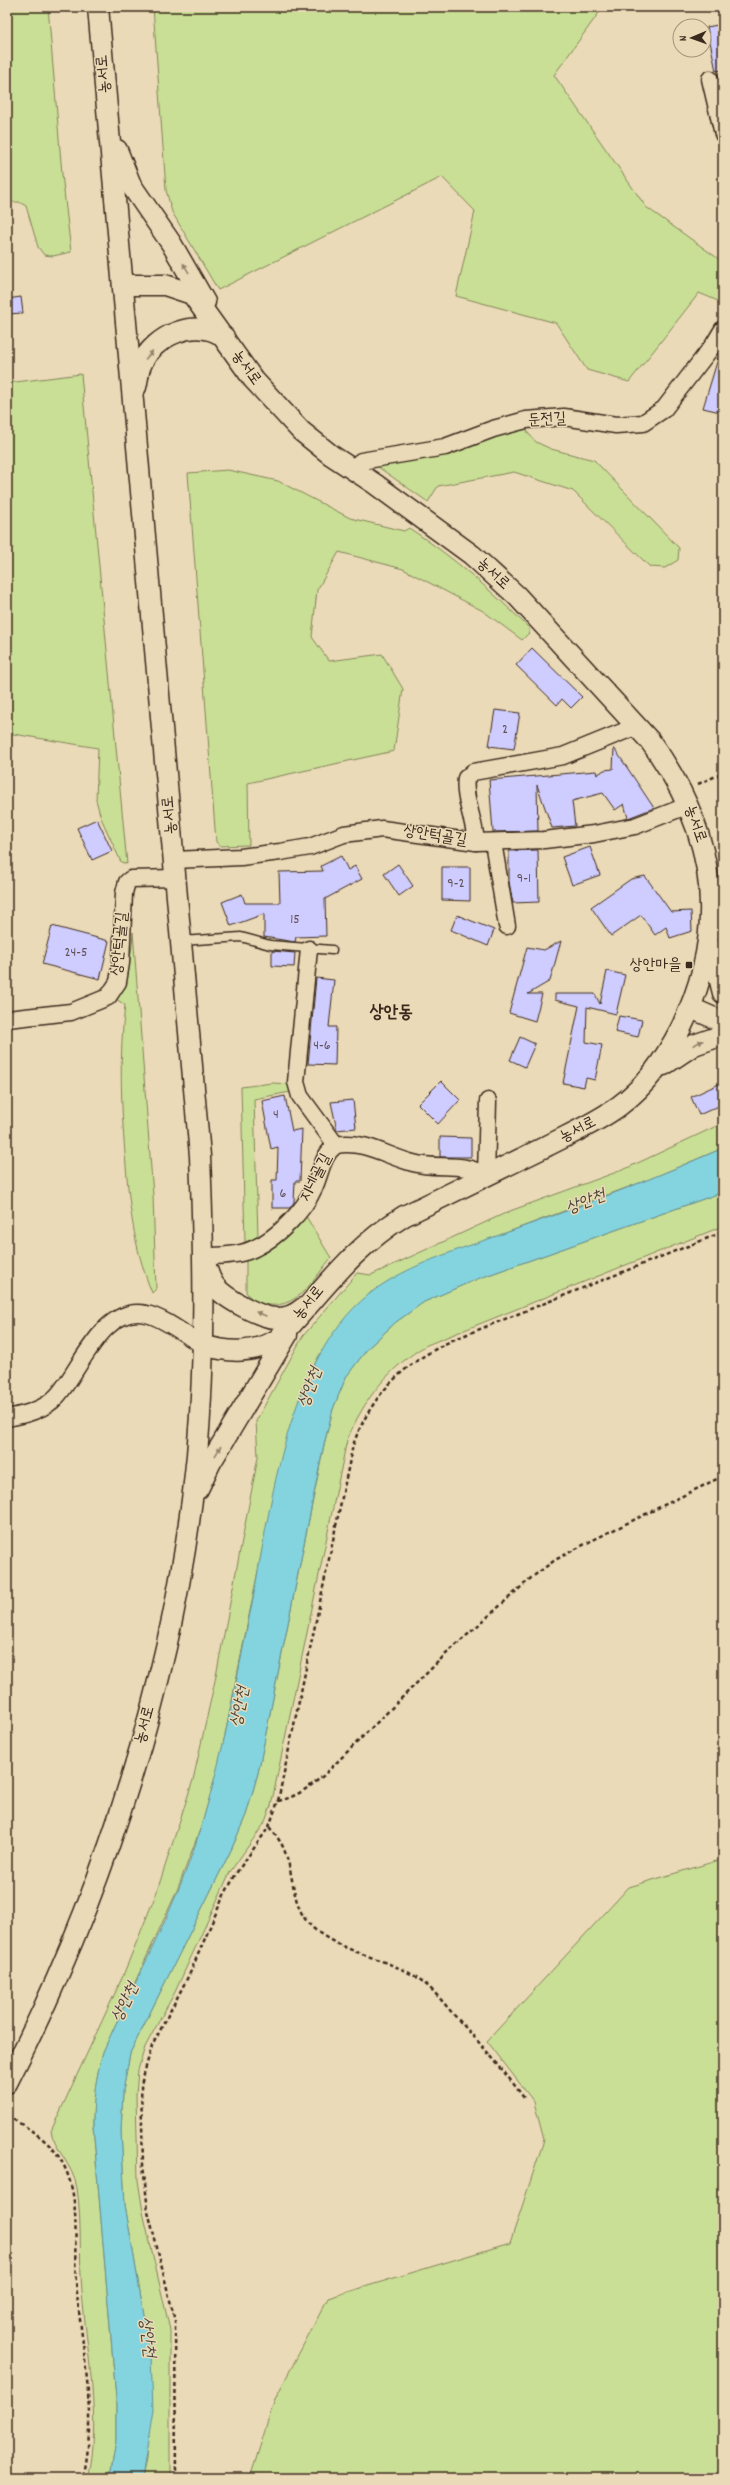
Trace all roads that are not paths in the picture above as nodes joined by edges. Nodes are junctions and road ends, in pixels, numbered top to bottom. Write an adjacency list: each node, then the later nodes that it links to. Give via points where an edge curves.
1 (98, 7): 3 (street, 농서로)
2 (710, 79): 4 (street)
3 (108, 112): 5 (street, 농서로); 7 (street, one-way to 3, via 171,243 131,185 113,138)
4 (723, 134)
5 (123, 285): 7 (street, 농서로, via 165,285 192,294); 9 (street, 농서로)
6 (723, 329): 8 (street, 둔전길)
7 (226, 339): 9 (street, one-way to 7, via 141,364 148,354 169,337 188,328 198,328 215,331); 10 (street, 농서로, via 253,379 301,431)
8 (719, 347): 10 (street, 둔전길, via 664,410 643,423 616,425 564,417 526,420 492,429 445,447 361,461)
9 (134, 404): 15 (street, 농서로)
10 (352, 469): 11 (street, 농서로, via 472,555 517,596)
11 (637, 726): 12 (street, 농서로, via 667,764); 13 (street, 상안턱골길, via 563,756 473,772 466,778 465,789 474,818)
12 (686, 797): 14 (street, via 635,826 612,832 544,840); 17 (street, 농서로, via 707,863 712,916)
13 (476, 842): 14 (street); 15 (street, 상안턱골길, via 382,829 344,834 310,847)
14 (493, 842): 16 (street)
15 (175, 869): 18 (street, 농서로); 23 (street, 상안턱골길, via 127,882 124,892 118,982 108,997 70,1012)
16 (507, 926)
17 (711, 938): 21 (street); 22 (street, 농서로, via 707,960)
18 (181, 941): 19 (lane, via 241,937 270,945); 30 (street, 농서로, via 200,1156)
19 (309, 949): 20 (lane); 28 (street, via 296,1082 300,1096)
20 (332, 950)
21 (723, 993)
22 (691, 1008): 24 (street); 26 (street, 농서로)
23 (7, 1019)
24 (723, 1022)
25 (723, 1035): 26 (street, one-way to 25, via 682,1051 707,1039)
26 (655, 1073): 29 (street, 농서로, via 628,1098 598,1120)
27 (488, 1101): 29 (street)
28 (336, 1145): 29 (street, 지네골길, via 364,1145 414,1163 471,1168); 30 (street, 지네골길, via 326,1156 314,1189 283,1228 255,1249)
29 (486, 1176): 31 (street, 농서로, via 387,1227 346,1261)
30 (204, 1256): 31 (street, one-way to 30, via 294,1314 284,1317 260,1314 221,1293 210,1278); 33 (street, 농서로)
31 (310, 1303): 32 (street, 농서로)
32 (294, 1323): 33 (street, 농서로, via 278,1339 264,1347 234,1352); 35 (street, one-way to 32, via 202,1478)
33 (202, 1345): 34 (street, via 147,1314 126,1315 99,1335 57,1396 34,1411); 35 (street, 농서로, via 197,1455)
34 (7, 1418)
35 (190, 1511): 36 (street, 농서로, via 159,1674 128,1790 80,1920 44,2007)
36 (7, 2083)

